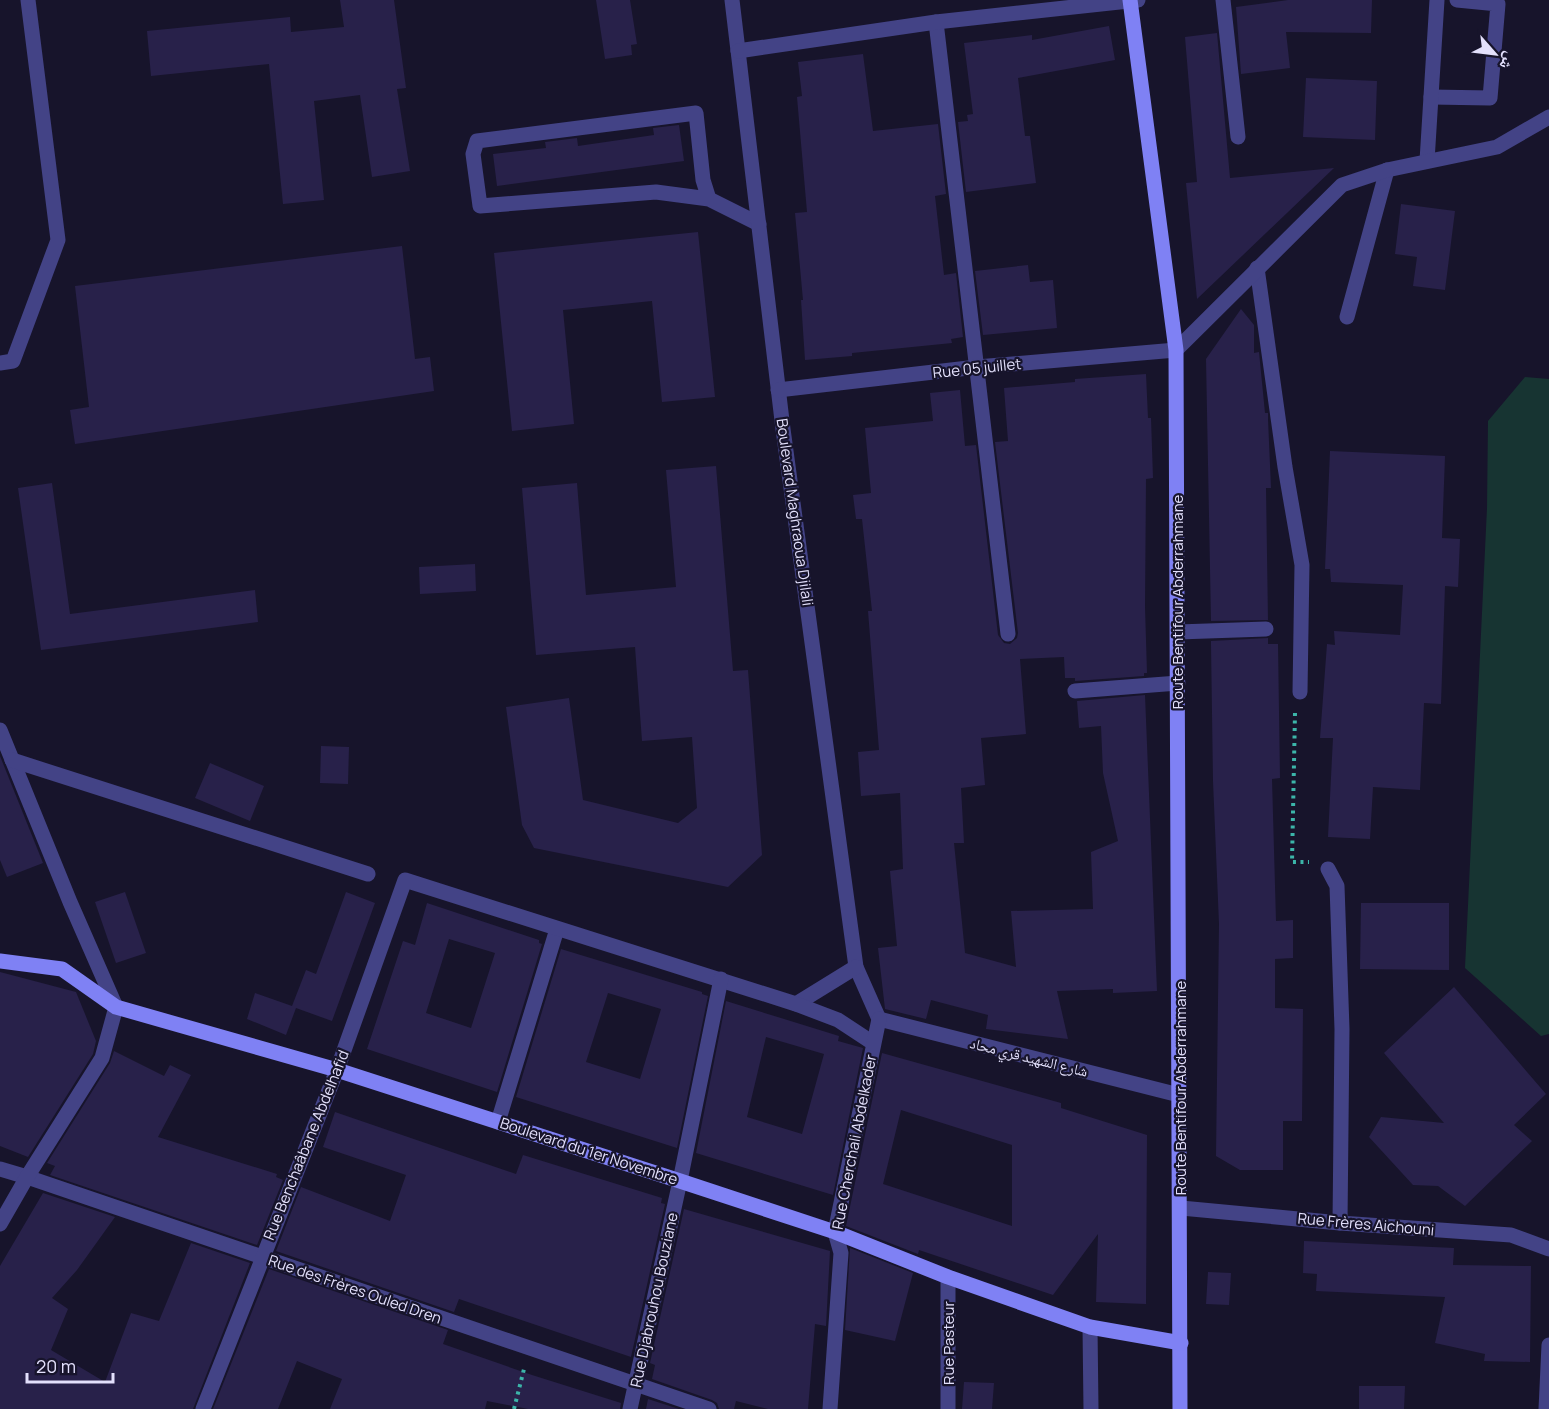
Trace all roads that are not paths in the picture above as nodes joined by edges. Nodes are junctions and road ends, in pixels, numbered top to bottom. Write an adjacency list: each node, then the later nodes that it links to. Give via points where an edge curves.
1 (28, 0): 19 (street, via 58,240 13,361)
2 (732, 0): 8 (street, Boulevard Maghraoua Djilali)
3 (1223, 0): 11 (street)
4 (1437, 0): 9 (street)
5 (1457, 0): 9 (street, via 1498,4 1490,98)
6 (1133, 1): 7 (street); 18 (main road, Route Bentifour Abderrahmane)
7 (936, 22): 8 (street); 20 (street)
8 (738, 51): 15 (street, Boulevard Maghraoua Djilali)
9 (1431, 97): 12 (street)
10 (1549, 117): 12 (street, via 1497,147)
11 (1238, 137)
12 (1426, 161): 13 (street)
13 (1387, 170): 16 (street, via 1342,185); 17 (street)
14 (709, 199): 14 (street, via 656,192 480,206 473,154 477,141 696,113 703,180); 15 (street)
15 (759, 225): 21 (street, Boulevard Maghraoua Djilali)
16 (1257, 268): 18 (street); 27 (street, via 1302,565)
17 (1347, 317)
18 (1176, 350): 20 (street, Rue 05 juillet); 23 (main road, Route Bentifour Abderrahmane)
19 (0, 363)
20 (977, 367): 21 (street, Rue 05 juillet); 24 (street)
21 (778, 390): 34 (street, Boulevard Maghraoua Djilali)
22 (1266, 629): 23 (street)
23 (1178, 632): 25 (main road, Route Bentifour Abderrahmane)
24 (1008, 634)
25 (1178, 683): 26 (street); 41 (main road, Route Bentifour Abderrahmane)
26 (1075, 691)
27 (1300, 692)
28 (0, 730): 29 (street)
29 (12, 760): 31 (street); 37 (street)
30 (1328, 869): 47 (street, via 1337,886 1341,993)
31 (368, 874)
32 (557, 929): 35 (street); 40 (street, Rue Benchaâbane Abdelhafid, via 405,880); 42 (street)
33 (0, 961): 37 (main road, Boulevard du 1er Novembre, via 62,969)
34 (856, 967): 36 (street); 38 (street, Boulevard Maghraoua Djilali)
35 (720, 979): 36 (street); 45 (street, Rue Djabrouhou Bouziane)
36 (796, 1004): 39 (street, via 838,1020)
37 (116, 1007): 40 (main road, Boulevard du 1er Novembre); 44 (street, via 102,1058)
38 (879, 1019): 39 (street, Rue Cherchali Abdelkader); 41 (street, شارع الشهيد قري محاد)
39 (873, 1043): 49 (street, Rue Cherchali Abdelkader)
40 (337, 1070): 42 (main road, Boulevard du 1er Novembre); 51 (street, Rue Benchaâbane Abdelhafid)
41 (1179, 1095): 46 (main road, Route Bentifour Abderrahmane)
42 (498, 1122): 45 (main road, Boulevard du 1er Novembre)
43 (0, 1170): 44 (street, Rue des Frères Ouled Dren)
44 (27, 1177): 48 (street); 51 (street, Rue des Frères Ouled Dren)
45 (680, 1180): 49 (main road, Boulevard du 1er Novembre); 56 (street, Rue Djabrouhou Bouziane)
46 (1181, 1208): 47 (street, Rue Frères Aichouni); 54 (main road, Route Bentifour Abderrahmane)
47 (1340, 1223): 50 (street, Rue Frères Aichouni, via 1511,1236)
48 (0, 1224)
49 (835, 1232): 52 (main road, Boulevard du 1er Novembre); 60 (street, Rue Cherchali Abdelkader, via 841,1253)
50 (1549, 1249)
51 (261, 1257): 56 (street, Rue des Frères Ouled Dren); 57 (street, Rue Benchaâbane Abdelhafid)
52 (948, 1277): 53 (main road, Boulevard du 1er Novembre); 61 (street, Rue Pasteur)
53 (1090, 1327): 54 (main road, Boulevard du 1er Novembre); 62 (street)
54 (1181, 1343): 63 (main road, Route Bentifour Abderrahmane)
55 (1549, 1345): 64 (street)
56 (636, 1384): 58 (street, Rue Djabrouhou Bouziane); 59 (street, Rue des Frères Ouled Dren)
57 (203, 1409)
58 (630, 1409)
59 (709, 1409)
60 (830, 1409)
61 (948, 1409)
62 (1091, 1409)
63 (1180, 1409)
64 (1546, 1409)

